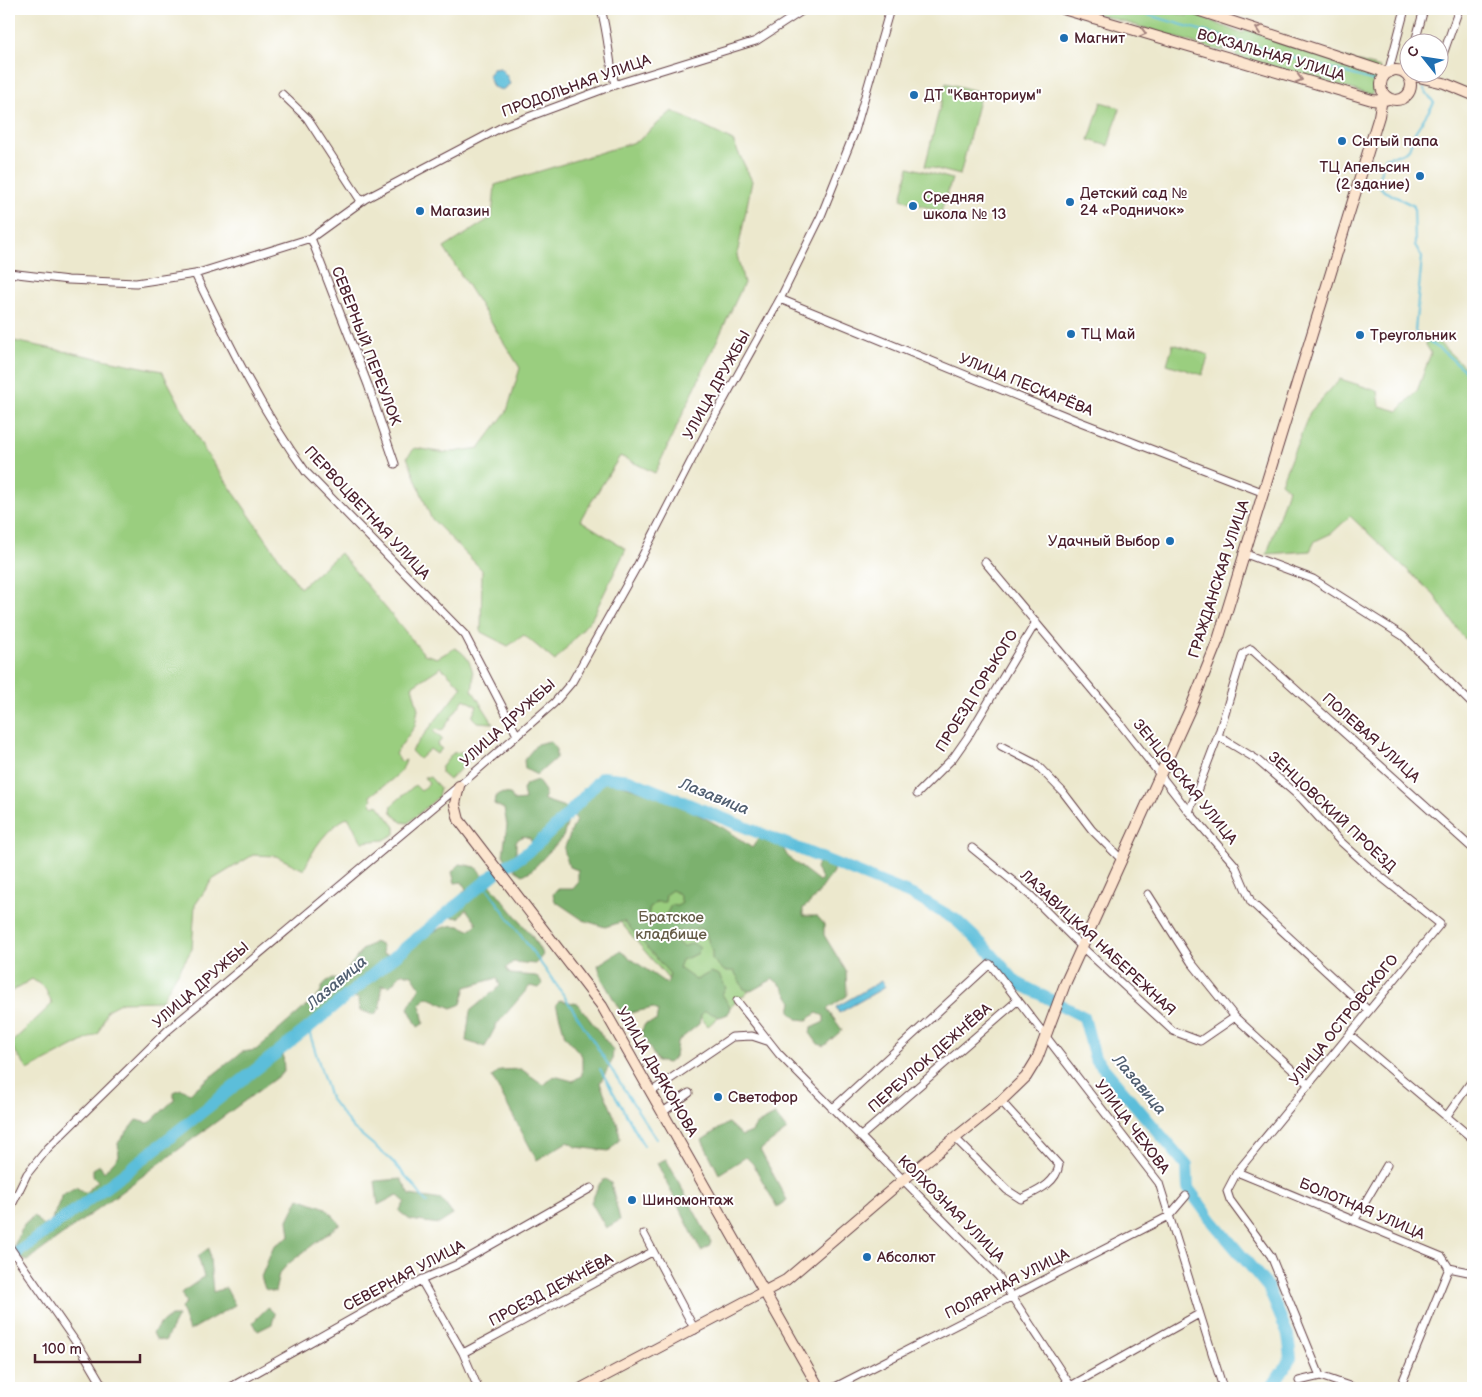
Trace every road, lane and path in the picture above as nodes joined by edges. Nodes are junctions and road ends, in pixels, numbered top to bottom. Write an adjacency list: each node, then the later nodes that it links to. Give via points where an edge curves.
1 (601, 9): 16 (street)
2 (804, 9): 16 (street, ПРОДОЛЬНАЯ УЛИЦА, via 756,41)
3 (890, 9): 27 (street, УЛИЦА ДРУЖБЫ, via 855,131 822,216)
4 (1063, 9): 19 (main road, ВОКЗАЛЬНАЯ УЛИЦА, one-way to 19)
5 (1194, 9): 12 (main road, ВОКЗАЛЬНАЯ УЛИЦА, one-way to 5)
6 (1405, 9): 12 (street)
7 (1424, 9): 9 (street)
8 (1459, 9): 10 (street)
9 (1418, 32)
10 (1450, 34)
11 (1400, 72): 12 (main road, ВОКЗАЛЬНАЯ УЛИЦА)
12 (1388, 73): 21 (main road, via 1381,84)
13 (1408, 82): 17 (main road)
14 (1423, 82): 17 (main road)
15 (1446, 82): 20 (main road, ВОКЗАЛЬНАЯ УЛИЦА)
16 (615, 85): 23 (street, ПРОДОЛЬНАЯ УЛИЦА, via 504,126)
17 (1410, 87): 21 (main road, via 1406,96)
18 (282, 94): 23 (street, via 307,118)
19 (1356, 95): 21 (main road, ВОКЗАЛЬНАЯ УЛИЦА); 22 (main road, ВОКЗАЛЬНАЯ УЛИЦА, via 1371,104)
20 (1473, 95)
21 (1388, 98): 22 (main road, ГРАЖДАНСКАЯ УЛИЦА); 22 (main road)
22 (1380, 115): 29 (main road, ГРАЖДАНСКАЯ УЛИЦА)
23 (361, 201): 24 (street, ПРОДОЛЬНАЯ УЛИЦА)
24 (311, 238): 26 (street, ПРОДОЛЬНАЯ УЛИЦА); 28 (street, СЕВЕРНЫЙ ПЕРЕУЛОК)
25 (9, 273): 26 (street, ПРОДОЛЬНАЯ УЛИЦА, via 68,280 136,282)
26 (195, 274): 34 (street, ПЕРВОЦВЕТНАЯ УЛИЦА, via 238,363 288,447 306,472 465,635)
27 (780, 300): 29 (street, УЛИЦА ПЕСКАРЁВА); 34 (street, УЛИЦА ДРУЖБЫ, via 572,682 554,703)
28 (395, 464)
29 (1262, 492): 30 (main road, ГРАЖДАНСКАЯ УЛИЦА)
30 (1244, 553): 33 (street, via 1313,579 1404,636); 37 (main road, ГРАЖДАНСКАЯ УЛИЦА, via 1218,640)
31 (985, 562): 32 (street, ЗЕНЦОВСКАЯ УЛИЦА)
32 (1036, 622): 37 (street, ЗЕНЦОВСКАЯ УЛИЦА); 39 (street, ПРОЕЗД ГОРЬКОГО, via 967,738 953,758)
33 (1473, 705)
34 (517, 735): 38 (street, УЛИЦА ДРУЖБЫ)
35 (1218, 736): 40 (street); 42 (street, ПОЛЕВАЯ УЛИЦА, via 1243,654 1251,650); 44 (street, ЗЕНЦОВСКИЙ ПРОЕЗД, via 1256,759 1301,798 1339,840)
36 (1001, 746): 43 (street, via 1036,764)
37 (1160, 775): 40 (street, ЗЕНЦОВСКАЯ УЛИЦА); 43 (main road, ГРАЖДАНСКАЯ УЛИЦА)
38 (459, 786): 56 (main road, УЛИЦА ДЬЯКОНОВА, via 455,804 459,820 602,1006); 70 (street, УЛИЦА ДРУЖБЫ, via 167,1031 48,1148 27,1174)
39 (917, 794)
40 (1189, 812): 49 (street, ЗЕНЦОВСКАЯ УЛИЦА, via 1235,865 1251,902)
41 (972, 848): 46 (street, ЛАЗАВИЦКАЯ НАБЕРЕЖНАЯ, via 1030,895)
42 (1472, 848)
43 (1121, 859): 46 (main road, ГРАЖДАНСКАЯ УЛИЦА)
44 (1401, 893): 49 (street, УЛИЦА ОСТРОВСКОГО, via 1440,924)
45 (1148, 894): 50 (street, via 1191,962)
46 (1082, 947): 50 (street, ЛАЗАВИЦКАЯ НАБЕРЕЖНАЯ, via 1173,1031 1200,1041); 52 (main road, ГРАЖДАНСКАЯ УЛИЦА)
47 (1018, 1000): 52 (street, УЛИЦА ЧЕХОВА); 59 (street, УЛИЦА ЧЕХОВА, via 990,964); 62 (street, ПЕРЕУЛОК ДЕЖНЁВА)
48 (737, 1001): 53 (street, КОЛХОЗНАЯ УЛИЦА)
49 (1368, 1011): 51 (street, УЛИЦА ОСТРОВСКОГО)
50 (1235, 1017): 55 (street)
51 (1350, 1035): 55 (street, УЛИЦА ОСТРОВСКОГО); 61 (street)
52 (1046, 1036): 58 (main road, ГРАЖДАНСКАЯ УЛИЦА, via 1026,1077); 71 (street, УЛИЦА ЧЕХОВА, via 1159,1183)
53 (767, 1042): 56 (street, via 752,1036 732,1037); 59 (street, КОЛХОЗНАЯ УЛИЦА)
54 (1473, 1079): 61 (street)
55 (1309, 1085): 66 (street, УЛИЦА ОСТРОВСКОГО)
56 (651, 1092): 60 (main road, УЛИЦА ДЬЯКОНОВА)
57 (689, 1093): 60 (street)
58 (1001, 1100): 63 (main road, ГРАЖДАНСКАЯ УЛИЦА); 63 (street, via 1059,1165 1057,1174 1045,1187 1021,1199 1007,1190)
59 (832, 1108): 62 (street, КОЛХОЗНАЯ УЛИЦА)
60 (663, 1112): 79 (main road, УЛИЦА ДЬЯКОНОВА)
61 (1446, 1117): 64 (street)
62 (860, 1137): 67 (street, КОЛХОЗНАЯ УЛИЦА)
63 (956, 1139): 67 (main road, ГРАЖДАНСКАЯ УЛИЦА)
64 (1473, 1139)
65 (1387, 1165): 72 (street)
66 (1237, 1172): 72 (street, БОЛОТНАЯ УЛИЦА); 84 (street, via 1226,1191 1271,1256)
67 (903, 1180): 79 (main road, ГРАЖДАНСКАЯ УЛИЦА, via 786,1280); 80 (street, КОЛХОЗНАЯ УЛИЦА, via 1000,1278)
68 (591, 1188): 78 (street, СЕВЕРНАЯ УЛИЦА, via 456,1265)
69 (1186, 1196): 71 (street, ПОЛЯРНАЯ УЛИЦА)
70 (9, 1211)
71 (1169, 1216): 80 (street, ПОЛЯРНАЯ УЛИЦА); 81 (street, УЛИЦА ЧЕХОВА)
72 (1354, 1220): 76 (street, БОЛОТНАЯ УЛИЦА, via 1442,1257)
73 (644, 1234): 75 (street)
74 (9, 1246): 87 (street)
75 (652, 1252): 82 (street); 83 (street, ПРОЕЗД ДЕЖНЁВА)
76 (1448, 1268): 77 (street); 95 (street)
77 (1473, 1273)
78 (421, 1280): 83 (street); 88 (street, СЕВЕРНАЯ УЛИЦА)
79 (766, 1292): 82 (main road, ГРАЖДАНСКАЯ УЛИЦА); 91 (main road, УЛИЦА ДЬЯКОНОВА)
80 (1012, 1297): 86 (street, КОЛХОЗНАЯ УЛИЦА); 92 (street, ПОЛЯРНАЯ УЛИЦА)
81 (1200, 1314): 86 (street); 93 (street, УЛИЦА ЧЕХОВА)
82 (695, 1330): 90 (main road, ГРАЖДАНСКАЯ УЛИЦА)
83 (463, 1353): 89 (street)
84 (1320, 1376): 85 (street); 94 (street)
85 (1299, 1382)
86 (1070, 1387)
87 (104, 1388)
88 (229, 1388)
89 (478, 1388)
90 (582, 1388)
91 (819, 1388)
92 (833, 1388)
93 (1223, 1388)
94 (1355, 1388)
95 (1400, 1388)

